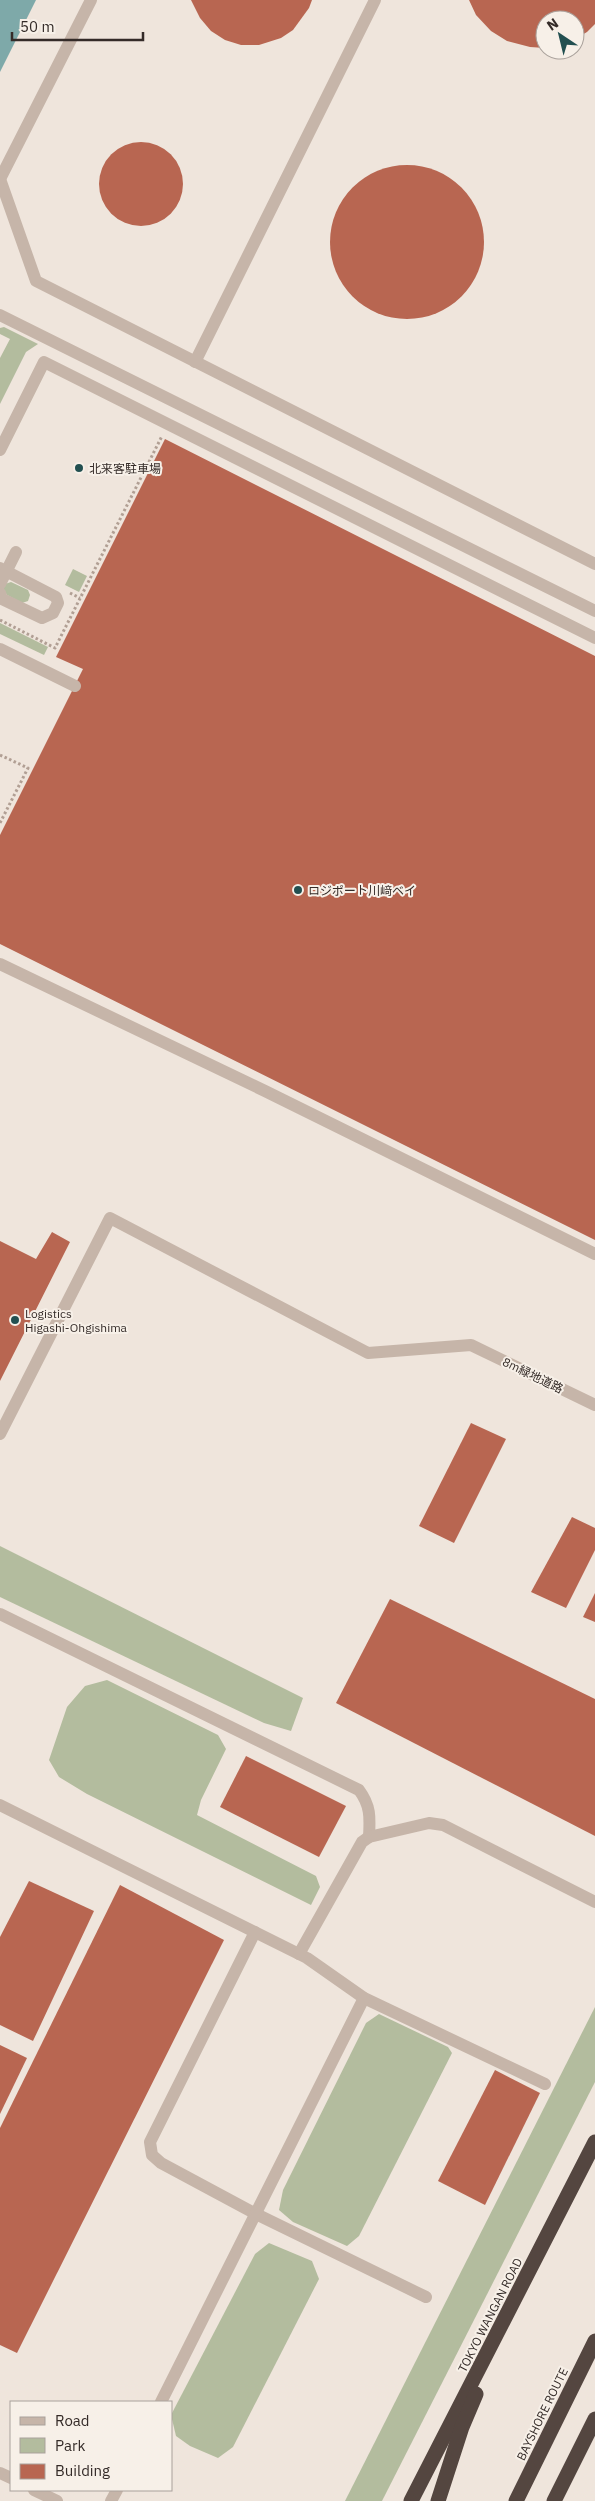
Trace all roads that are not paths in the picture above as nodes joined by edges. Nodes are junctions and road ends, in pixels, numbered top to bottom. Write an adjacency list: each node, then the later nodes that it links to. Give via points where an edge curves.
1 (91, 0): 3 (street)
2 (375, 0): 5 (street)
3 (0, 179): 5 (street, via 36,281)
4 (0, 315): 12 (street)
5 (195, 362): 8 (street)
6 (0, 450): 13 (street, via 44,362)
7 (16, 552): 9 (street)
8 (595, 564)
9 (3, 569): 10 (street); 11 (street, via 56,597 58,603 53,613 42,618 2,599)
10 (0, 584)
11 (0, 593)
12 (595, 611)
13 (595, 638)
14 (0, 649): 15 (street)
15 (75, 686)
16 (0, 964): 17 (street)
17 (595, 1254)
18 (595, 1405): 19 (street, 8m緑地道路, via 471,1345 368,1353 110,1218)
19 (0, 1434)
20 (0, 1614): 22 (street, via 359,1790 370,1810)
21 (0, 1806): 24 (street)
22 (369, 1837): 23 (street, via 429,1823 443,1825); 25 (street, via 350,1860)
23 (595, 1902)
24 (255, 1932): 25 (street); 29 (street, via 150,2142 152,2155 161,2163)
25 (299, 1954): 26 (street)
26 (364, 1998): 27 (street); 29 (street)
27 (545, 2084)
28 (595, 2142): 30 (highway, TOKYO WANGAN ROAD)
29 (256, 2214): 31 (street); 33 (street)
30 (534, 2262): 37 (highway, TOKYO WANGAN ROAD); 38 (highway, via 462,2427)
31 (426, 2298)
32 (595, 2341): 39 (highway, BAYSHORE ROUTE)
33 (162, 2401)
34 (595, 2419): 40 (highway)
35 (36, 2491): 36 (street)
36 (57, 2501)
37 (411, 2501)
38 (438, 2501)
39 (516, 2501)
40 (554, 2501)

